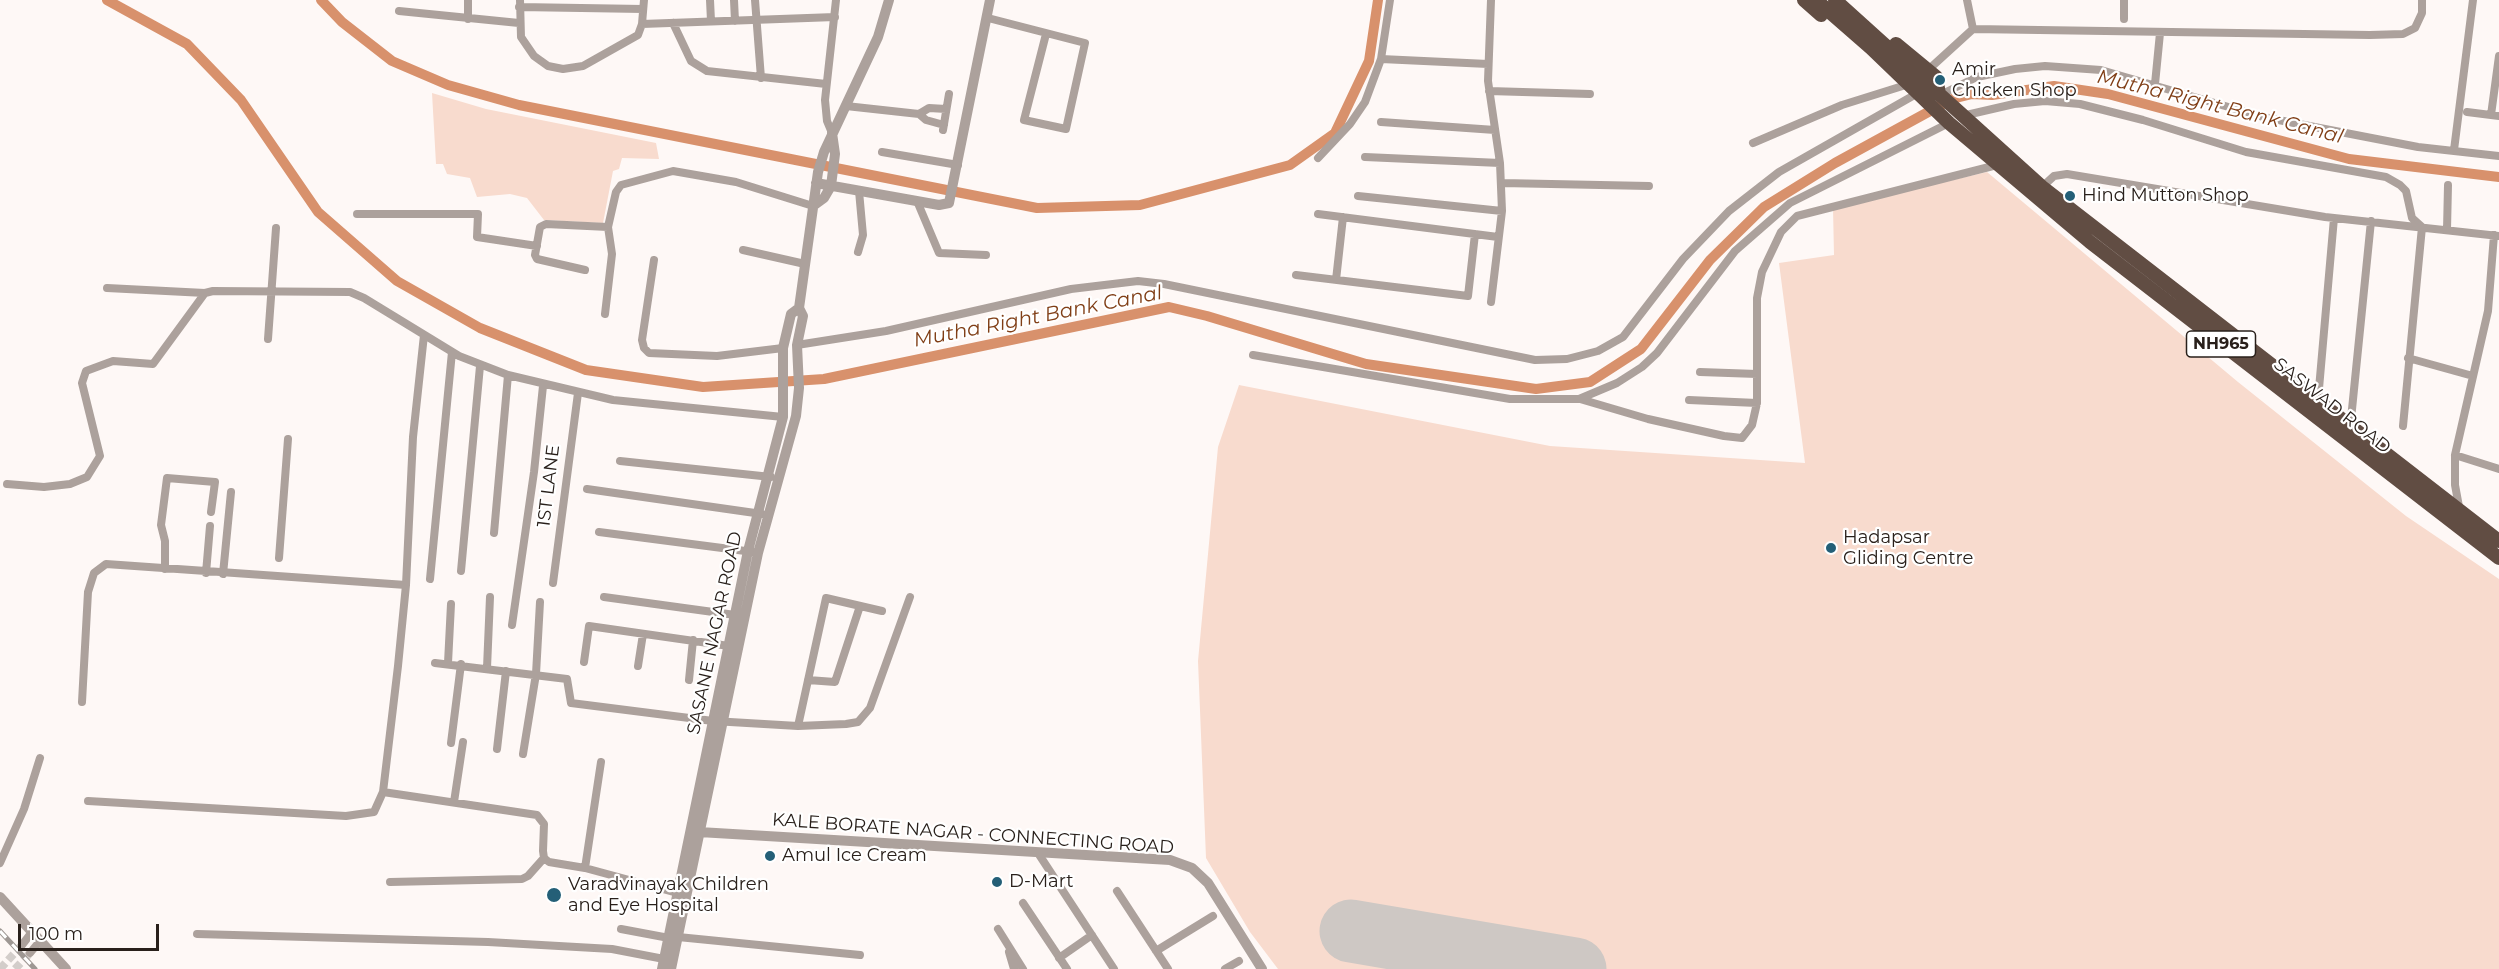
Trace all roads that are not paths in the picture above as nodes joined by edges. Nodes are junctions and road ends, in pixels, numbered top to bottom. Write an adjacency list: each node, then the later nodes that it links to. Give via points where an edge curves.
1 (468, 0): 23 (street)
2 (710, 0): 25 (street)
3 (734, 0): 26 (street)
4 (755, 0): 27 (street)
5 (836, 0): 21 (street)
6 (889, 0): 46 (street, SASANE NAGAR ROAD, via 878,37)
7 (990, 0): 22 (street)
8 (1390, 0): 36 (street)
9 (1491, 0): 37 (street)
10 (1804, 0): 34 (highway, NH965, via 1832,25)
11 (1816, 0): 34 (highway, NH965)
12 (1835, 0): 41 (highway, NH965)
13 (1844, 0): 41 (highway, NH965)
14 (1967, 0): 31 (street)
15 (2124, 0): 24 (street)
16 (2422, 0): 32 (street, via 2422,13 2415,28 2403,34)
17 (2473, 0): 56 (street)
18 (519, 3): 19 (street); 28 (street)
19 (643, 5): 30 (street)
20 (399, 11): 23 (street)
21 (835, 17): 27 (street); 39 (street)
22 (988, 18): 33 (street); 63 (street)
23 (468, 19): 28 (street)
24 (2124, 19)
25 (711, 21): 26 (street); 29 (street)
26 (735, 21): 27 (street)
27 (756, 21): 38 (street)
28 (519, 23): 30 (street, via 521,38 534,56 548,66 563,69 583,66 631,41)
29 (673, 23): 30 (street); 38 (street, via 684,51 698,66 728,75)
30 (642, 24)
31 (1972, 29): 32 (street); 41 (street)
32 (2160, 33): 40 (street)
33 (1046, 34): 33 (street, via 1085,43 1066,129 1024,120)
34 (1871, 48): 41 (highway, SASWAD ROAD / NH965)
35 (2499, 56): 49 (street)
36 (1381, 59): 37 (street); 61 (street, via 1365,102)
37 (1488, 64): 42 (street)
38 (761, 78): 39 (street)
39 (826, 84): 54 (street, via 825,111)
40 (2155, 84): 45 (street, via 2101,70 2045,66 1977,77); 56 (street, via 2263,117 2418,147)
41 (1921, 86): 45 (highway, NH965, via 1939,81); 50 (highway, SASWAD ROAD / NH965); 55 (street, via 1833,109); 108 (street, via 1779,172 1713,226 1683,258 1623,337 1598,351 1567,359 1535,360 1138,281 1071,289 886,331)
42 (1489, 91): 44 (street); 53 (street)
43 (949, 94): 51 (street)
44 (1590, 94)
45 (1940, 95): 50 (highway, SASWAD ROAD / NH965)
46 (846, 106): 48 (street); 54 (street, SASANE NAGAR ROAD)
47 (2467, 112): 49 (street)
48 (920, 114): 51 (street, via 926,120); 51 (street, via 929,108)
49 (2495, 116)
50 (1954, 118): 64 (highway, SASWAD ROAD / NH965); 70 (highway, SASWAD ROAD / NH965); 74 (street); 84 (street, via 2014,104 2080,104 2246,152 2386,177 2406,191 2409,212)
51 (946, 120)
52 (1381, 122): 53 (street)
53 (1495, 130): 62 (street)
54 (832, 133): 58 (street, SASANE NAGAR ROAD)
55 (1753, 143)
56 (2454, 150): 59 (street)
57 (882, 152): 63 (street)
58 (830, 153): 65 (street, SASANE NAGAR ROAD); 66 (street)
59 (2499, 156)
60 (1365, 157): 62 (street)
61 (1318, 158)
62 (1500, 163): 67 (street)
63 (958, 165): 73 (street, via 952,199 944,206)
64 (1998, 165): 79 (street); 127 (highway, SASWAD ROAD / NH965, via 2136,279)
65 (817, 178): 66 (street); 75 (street, SASANE NAGAR ROAD)
66 (831, 180): 71 (street); 75 (street, via 824,198)
67 (1502, 183): 69 (street); 76 (street)
68 (2448, 185): 86 (street)
69 (1649, 186)
70 (2042, 187): 81 (street, via 2054,176 2067,174); 122 (highway, SASWAD ROAD / NH965)
71 (859, 191): 73 (street); 92 (street, via 862,235)
72 (1358, 196): 76 (street)
73 (917, 201): 93 (street, via 939,253)
74 (1790, 203): 79 (street); 120 (street, via 1736,251 1642,367)
75 (813, 206): 83 (street, via 736,182 674,171 618,187); 95 (street, SASANE NAGAR ROAD)
76 (1502, 211): 89 (street)
77 (357, 214): 90 (street, via 478,214 477,237)
78 (1318, 214): 80 (street)
79 (1797, 216): 115 (street, via 1781,232 1762,272)
80 (1343, 217): 87 (street); 98 (street)
81 (2334, 218): 82 (street); 122 (street)
82 (2371, 221): 84 (street); 125 (street)
83 (608, 227): 90 (street, via 543,225); 105 (street, via 612,254)
84 (2422, 227): 86 (street); 112 (street)
85 (276, 228): 101 (street)
86 (2447, 230): 88 (street)
87 (1475, 234): 89 (street); 98 (street, via 1468,296)
88 (2496, 236): 100 (street)
89 (1498, 237): 103 (street)
90 (537, 246): 96 (street, via 537,259)
91 (743, 250): 95 (street)
92 (858, 252)
93 (986, 255)
94 (654, 260): 109 (street, via 642,340 649,353 717,356)
95 (805, 264): 104 (street, SASANE NAGAR ROAD)
96 (585, 270)
97 (1296, 275): 98 (street)
98 (1336, 280)
99 (107, 288): 102 (street)
100 (2494, 290): 117 (street)
101 (271, 291): 102 (street); 106 (street, via 350,292); 107 (street)
102 (205, 293): 133 (street, via 153,364 113,361 86,371 82,383 100,456 87,477 44,487)
103 (1491, 302)
104 (799, 308): 108 (street, SASANE NAGAR ROAD, via 803,316); 109 (street, SASANE NAGAR ROAD, via 791,314)
105 (605, 314)
106 (424, 334): 110 (street); 152 (street, via 413,438)
107 (268, 339)
108 (797, 345): 132 (street, SASANE NAGAR ROAD, via 796,416)
109 (783, 348): 124 (street, SASANE NAGAR ROAD)
110 (452, 352): 113 (street); 150 (street)
111 (1253, 355): 120 (street, via 1510,399)
112 (2408, 358): 117 (street); 126 (street)
113 (480, 366): 116 (street); 146 (street)
114 (1700, 372): 115 (street)
115 (1757, 374): 123 (street)
116 (508, 375): 118 (street); 141 (street)
117 (2473, 376): 129 (street)
118 (543, 386): 119 (street); 161 (street)
119 (578, 393): 124 (street, via 648,405); 151 (street, 1ST LANE)
120 (1579, 399): 123 (street, via 1648,419 1742,438 1752,425)
121 (1689, 400): 123 (street)
122 (2318, 400): 125 (highway, SASWAD ROAD / NH965)
123 (1757, 403)
124 (783, 417): 132 (street, SASANE NAGAR ROAD)
125 (2352, 425): 127 (street); 137 (highway, SASWAD ROAD / NH965)
126 (2403, 426)
127 (2344, 438): 144 (highway, SASWAD ROAD / NH965)
128 (288, 439): 149 (street)
129 (2455, 455): 131 (street); 137 (street)
130 (620, 461): 132 (street)
131 (2499, 469)
132 (773, 478): 138 (street, SASANE NAGAR ROAD)
133 (7, 484)
134 (587, 489): 138 (street)
135 (231, 492): 148 (street)
136 (212, 512): 145 (street, via 215,482 167,477 161,525)
137 (2460, 512): 142 (highway, SASWAD ROAD / NH965)
138 (763, 514): 143 (street, SASANE NAGAR ROAD)
139 (210, 526): 147 (street)
140 (599, 532): 143 (street)
141 (494, 533)
142 (2499, 541)
143 (753, 552): 160 (street, SASANE NAGAR ROAD); 176 (street, SASANE NAGAR ROAD)
144 (2499, 558)
145 (165, 569): 147 (street); 175 (street, via 106,564 94,573 88,592)
146 (461, 571)
147 (206, 573): 148 (street)
148 (224, 574): 149 (street)
149 (278, 577): 152 (street)
150 (430, 579)
151 (553, 583)
152 (406, 585): 184 (street)
153 (490, 597): 170 (street)
154 (604, 597): 160 (street)
155 (910, 597): 177 (street, via 865,717 846,724)
156 (540, 602): 172 (street)
157 (451, 604): 167 (street)
158 (860, 606): 159 (street); 174 (street, via 836,682); 174 (street, via 826,598)
159 (882, 611)
160 (735, 615): 164 (street, SASANE NAGAR ROAD)
161 (512, 625)
162 (643, 634): 163 (street); 165 (street, via 589,626); 169 (street)
163 (693, 640): 164 (street); 173 (street)
164 (729, 646): 176 (street, SASANE NAGAR ROAD)
165 (585, 662)
166 (435, 663): 167 (street)
167 (448, 663): 168 (street)
168 (461, 664): 170 (street); 179 (street)
169 (638, 666)
170 (487, 668): 171 (street)
171 (506, 670): 172 (street); 180 (street)
172 (536, 674): 176 (street, via 567,679 571,703); 181 (street)
173 (688, 680)
174 (808, 680): 177 (street)
175 (82, 702)
176 (718, 722): 177 (street); 187 (street, SASANE NAGAR ROAD); 194 (street, SASANE NAGAR ROAD)
177 (798, 726)
178 (463, 742): 186 (street)
179 (451, 743)
180 (496, 749)
181 (523, 754)
182 (39, 758): 190 (street, via 24,809)
183 (601, 762): 191 (street)
184 (382, 792): 185 (street, via 374,812 346,816); 186 (street)
185 (88, 801)
186 (454, 802): 189 (street, via 537,815 544,824)
187 (699, 832): 188 (street, KALE BORATE NAGAR - CONNECTING ROAD); 194 (street, SASANE NAGAR ROAD)
188 (1038, 853): 202 (street); 220 (street, KALE BORATE NAGAR - CONNECTING ROAD, via 1170,860 1192,868 1208,884)
189 (544, 858): 191 (street); 192 (street, via 522,879)
190 (0, 863)
191 (585, 868): 194 (street)
192 (390, 882)
193 (1117, 891): 207 (street)
194 (683, 894): 203 (street, SASANE NAGAR ROAD)
195 (0, 897): 200 (street)
196 (1023, 903): 210 (street)
197 (1213, 916): 207 (street)
198 (621, 929): 203 (street)
199 (998, 929): 206 (street)
200 (32, 933): 204 (street); 205 (street)
201 (197, 934): 212 (street, via 488,942 612,950)
202 (1092, 935): 210 (street); 217 (street)
203 (673, 937): 209 (street); 212 (street, SASANE NAGAR ROAD)
204 (40, 941): 208 (street); 213 (street)
205 (22, 945)
206 (1008, 945): 214 (street); 215 (street)
207 (1156, 951): 218 (street)
208 (30, 953)
209 (860, 955)
210 (1059, 958): 216 (street)
211 (1239, 961): 219 (street)
212 (666, 966)
213 (66, 969)
214 (1014, 969)
215 (1023, 969)
216 (1067, 969)
217 (1113, 969)
218 (1168, 969)
219 (1225, 969)
220 (1262, 969)

